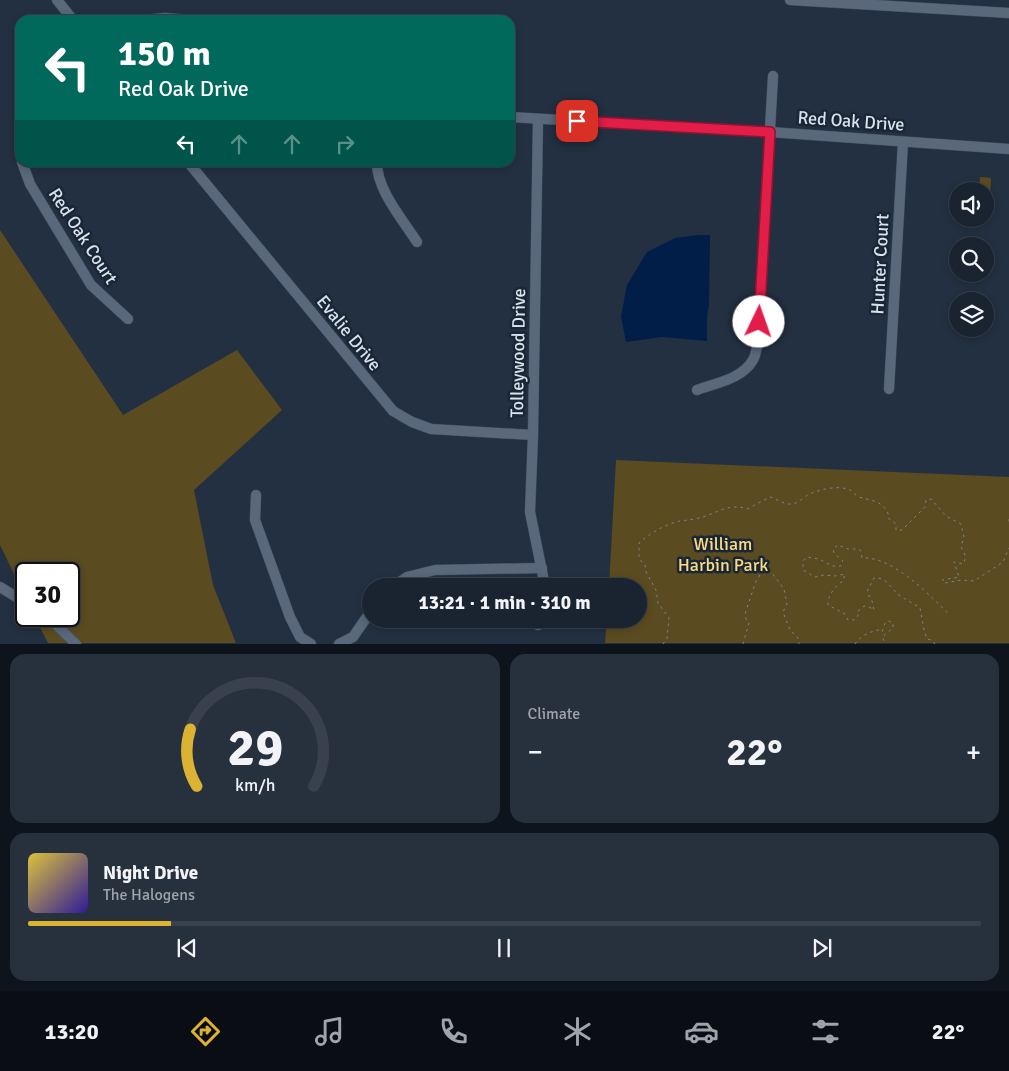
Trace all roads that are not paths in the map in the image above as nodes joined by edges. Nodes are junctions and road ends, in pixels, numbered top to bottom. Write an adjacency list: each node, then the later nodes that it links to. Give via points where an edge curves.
1 (58, 0): 5 (street)
2 (790, 0): 3 (street)
3 (848, 2): 4 (street)
4 (1009, 13)
5 (69, 15)
6 (773, 76): 9 (street)
7 (515, 117): 8 (street, Red Oak Drive)
8 (538, 119): 9 (street, Red Oak Drive); 19 (street, Tolleywood Drive)
9 (770, 132): 10 (street, Red Oak Drive); 18 (street, via 758,341 754,359 734,377)
10 (903, 142): 11 (street, Red Oak Drive); 17 (street, Hunter Court)
11 (1009, 149)
12 (24, 167): 16 (street, Red Oak Court, via 30,184 91,285)
13 (192, 167): 19 (street, Evalie Drive, via 393,410 431,430)
14 (377, 167): 15 (street, via 383,189)
15 (418, 242)
16 (128, 319)
17 (889, 389)
18 (697, 390)
19 (533, 435): 21 (street, Tolleywood Drive, via 530,512)
20 (256, 495): 29 (street, via 256,520 290,617 300,637)
21 (542, 568): 22 (street, via 435,570); 23 (street, Tolleywood Drive)
22 (406, 578)
23 (544, 578)
24 (0, 587): 25 (street)
25 (15, 597)
26 (362, 624): 30 (street, via 353,637)
27 (58, 627): 28 (street)
28 (76, 644)
29 (311, 644)
30 (339, 644)

